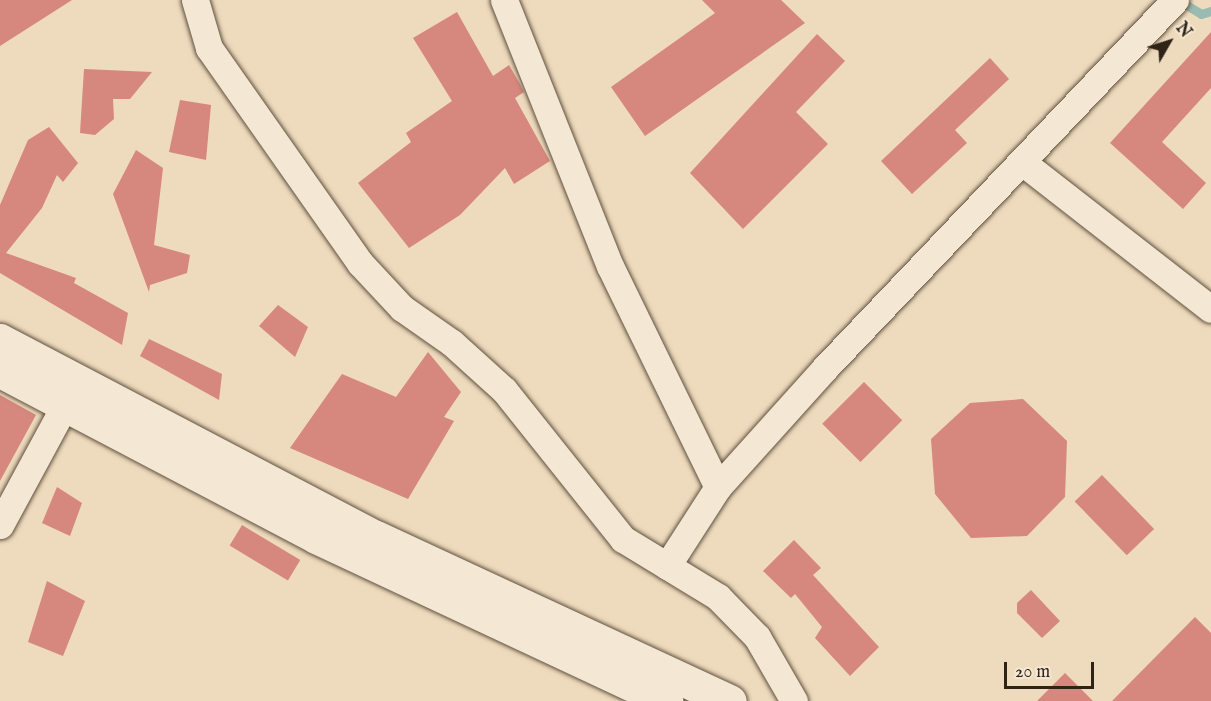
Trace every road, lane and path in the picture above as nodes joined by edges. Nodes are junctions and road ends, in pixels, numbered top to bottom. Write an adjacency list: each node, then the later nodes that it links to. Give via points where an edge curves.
1 (195, 0): 11 (street, via 208,48 360,263 402,308 452,343 504,390 623,539)
2 (504, 0): 9 (street, via 610,266)
3 (1175, 0): 4 (street)
4 (1022, 162): 5 (street); 9 (street)
5 (1211, 309)
6 (0, 340): 13 (main road, via 376,537)
7 (0, 371): 8 (main road)
8 (65, 405): 10 (street); 12 (main road, via 316,537)
9 (718, 487): 11 (street)
10 (0, 525)
11 (667, 566): 14 (street, via 718,597 757,637)
12 (666, 701)
13 (730, 701)
14 (794, 701)

